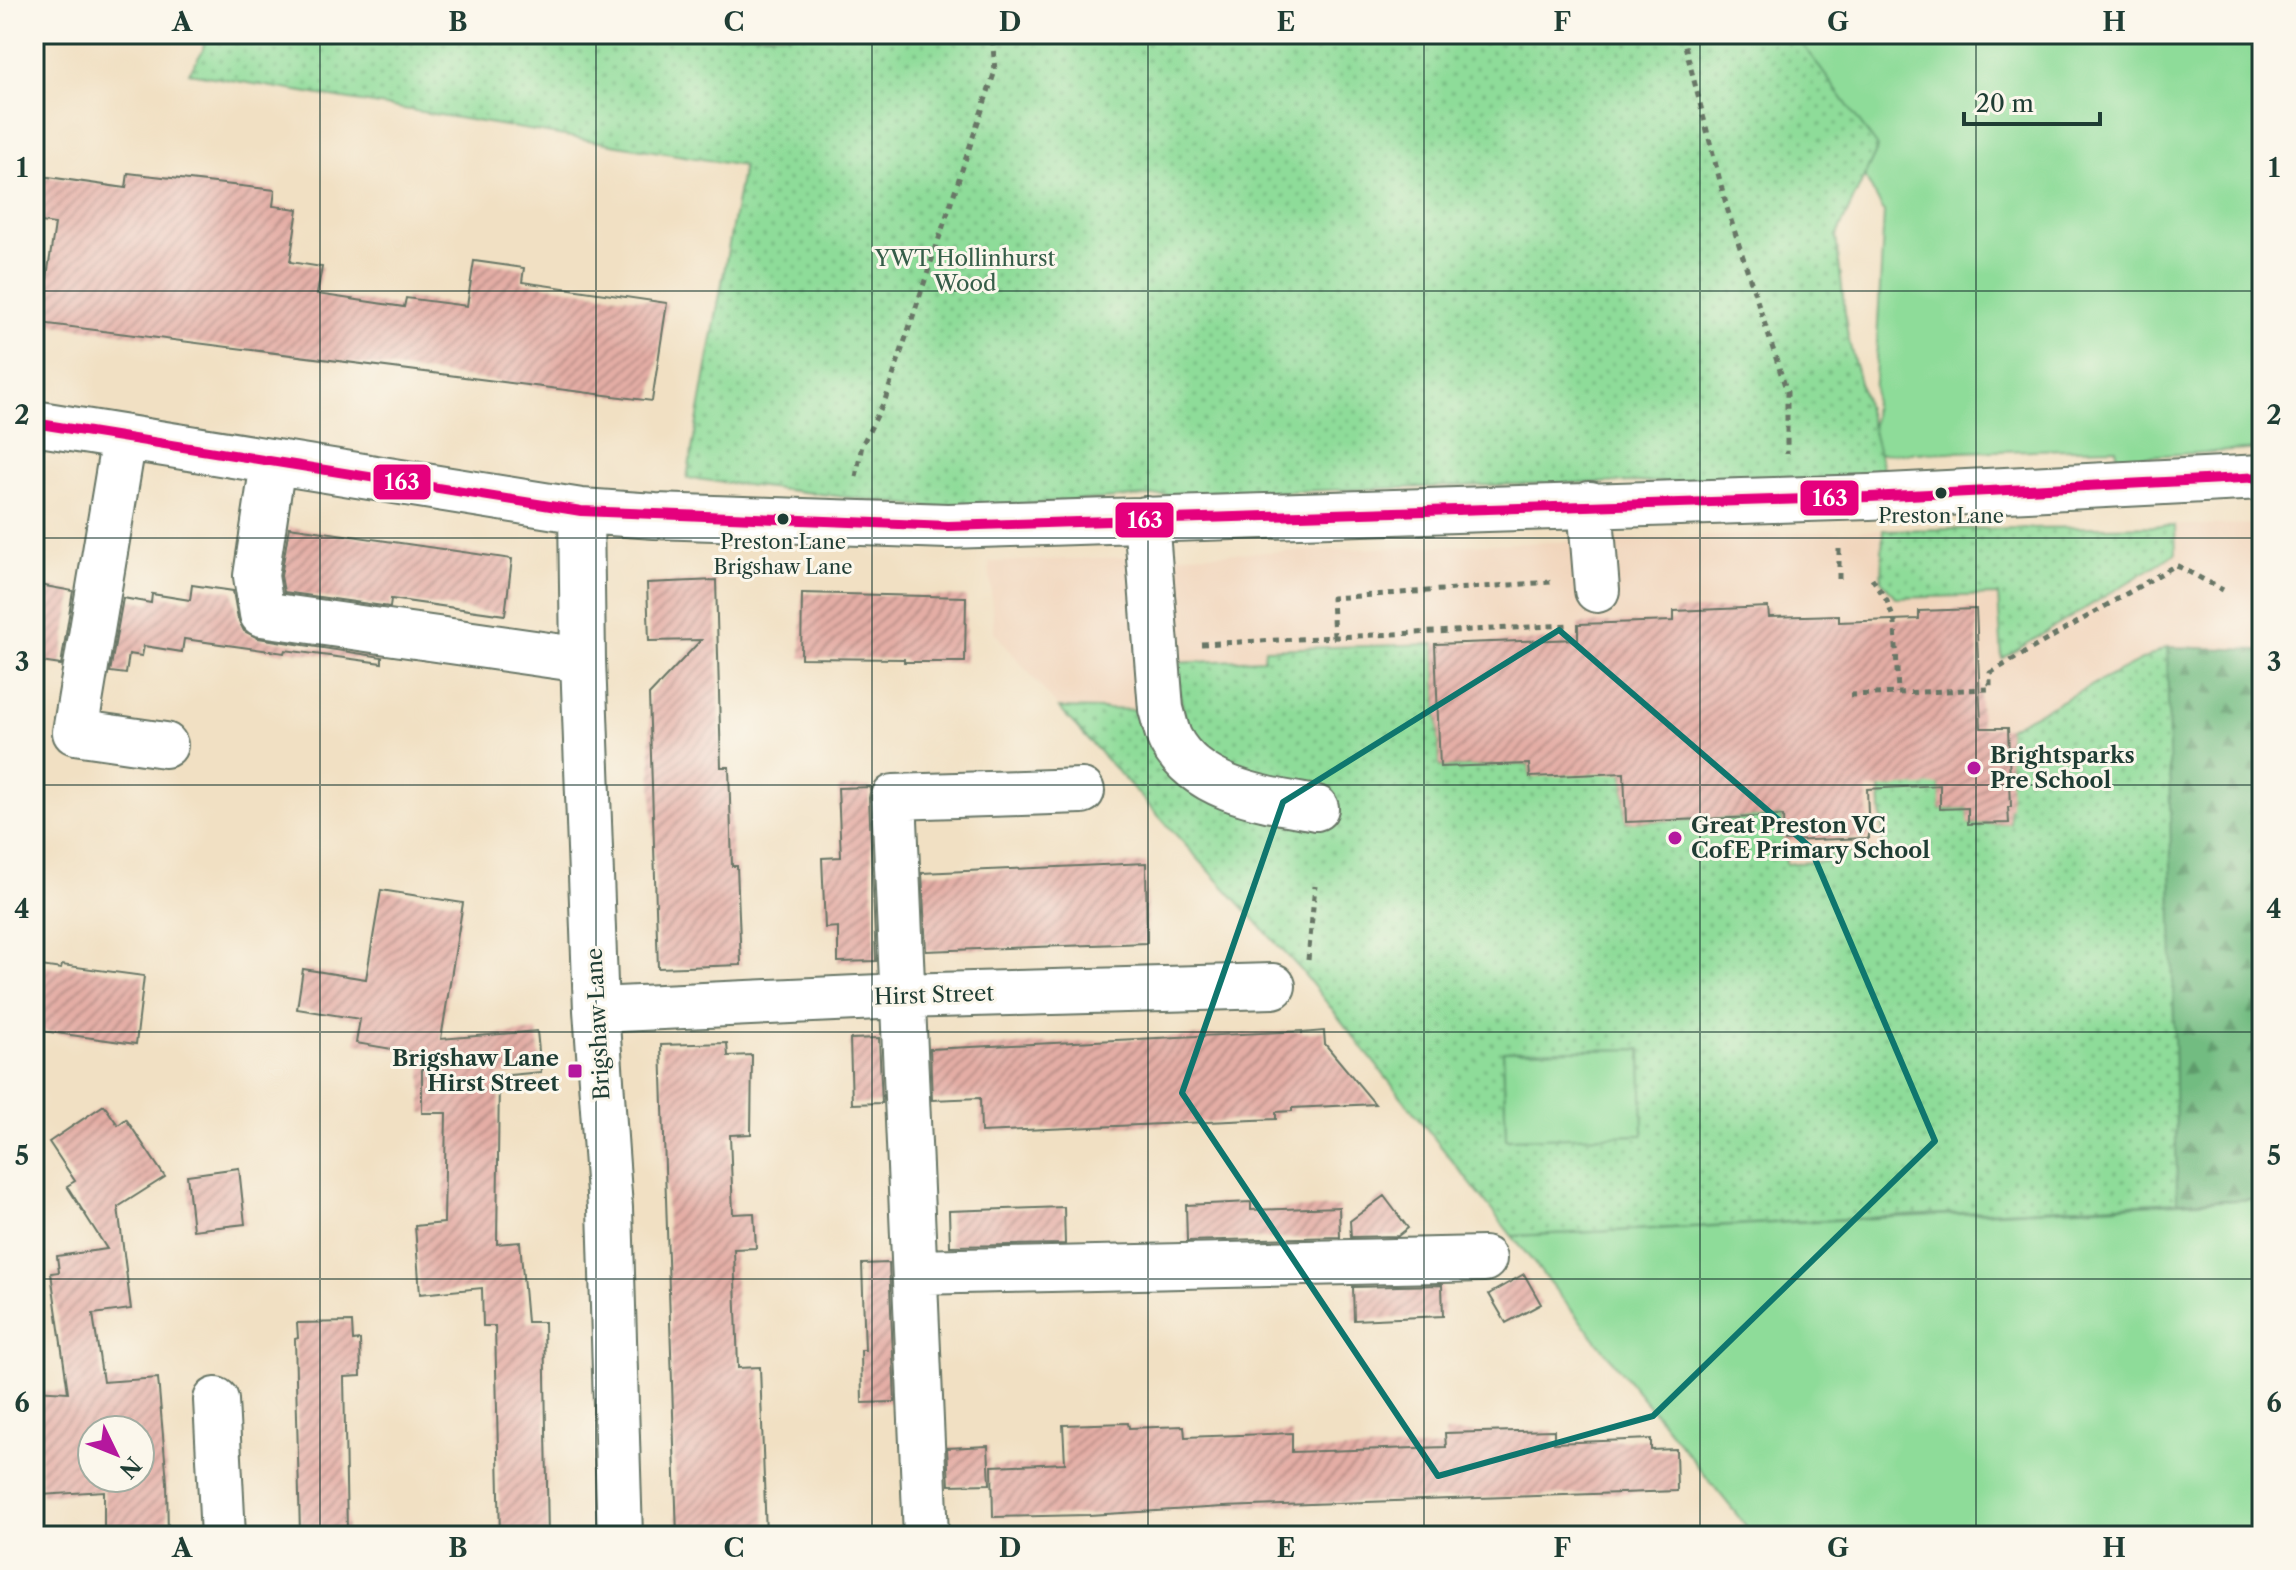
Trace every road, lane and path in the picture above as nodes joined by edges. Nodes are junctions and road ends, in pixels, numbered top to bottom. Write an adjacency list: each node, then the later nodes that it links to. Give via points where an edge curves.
1 (992, 34): 7 (path, via 995,71 885,400 862,445)
2 (1682, 34): 8 (path, via 1727,208 1787,392)
3 (34, 423): 4 (street)
4 (124, 438): 5 (street); 20 (street, via 75,732)
5 (273, 463): 10 (street); 17 (street, via 256,576 262,614)
6 (2262, 477): 8 (street)
7 (855, 483)
8 (1787, 499): 9 (street)
9 (1590, 504): 11 (street); 13 (street)
10 (581, 511): 11 (street, via 948,526); 17 (street, Brigshaw Lane)
11 (1146, 519): 16 (street)
12 (1872, 578): 18 (path, via 1895,623)
13 (1587, 583): 15 (path, via 1570,625); 15 (path, via 1332,598)
14 (2223, 590): 18 (path, via 2176,565 1990,673 1990,689)
15 (1334, 637): 16 (path)
16 (1156, 646): 22 (street, via 1161,709 1170,738 1188,763 1213,781 1266,800)
17 (583, 660): 26 (street, Brigshaw Lane)
18 (1898, 693): 19 (path)
19 (1850, 695)
20 (165, 745)
21 (1082, 791): 25 (street, via 894,797)
22 (1316, 808)
23 (1315, 886): 24 (path, via 1307,973)
24 (1273, 986): 25 (street, Hirst Street)
25 (901, 996): 26 (street, Hirst Street); 28 (street)
26 (596, 1010): 31 (street, Brigshaw Lane, via 610,1208)
27 (1484, 1259): 28 (street)
28 (916, 1272): 32 (street)
29 (216, 1400): 30 (street)
30 (223, 1536)
31 (620, 1536)
32 (926, 1536)

